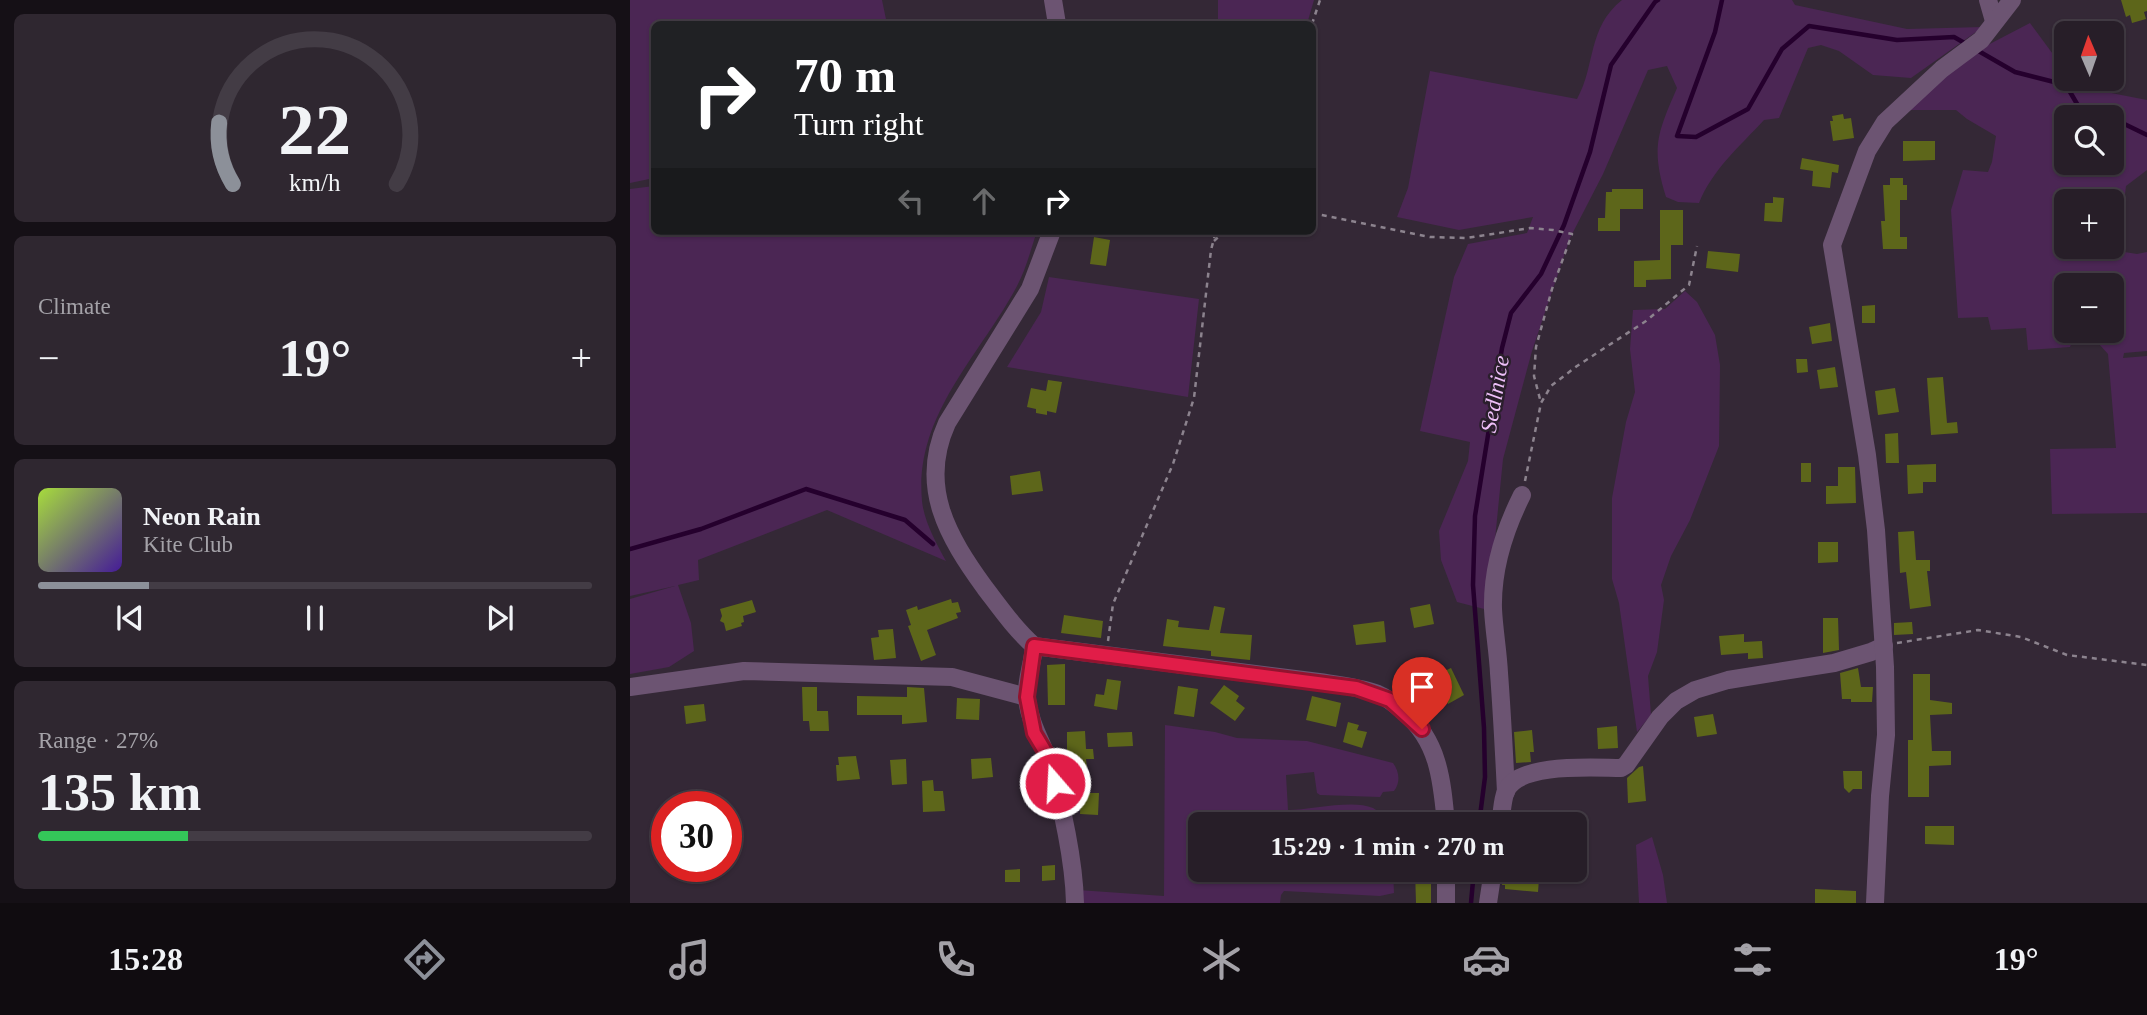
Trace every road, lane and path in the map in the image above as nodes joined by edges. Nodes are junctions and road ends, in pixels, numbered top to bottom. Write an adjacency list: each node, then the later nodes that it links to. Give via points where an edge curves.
1 (1053, 0): 5 (street)
2 (1320, 0): 6 (path)
3 (1989, 0): 7 (street)
4 (2012, 0): 7 (street)
5 (1056, 21)
6 (1313, 21)
7 (1994, 21): 17 (street, via 1981,40 1885,122 1867,151 1832,245 1867,455)
8 (1316, 214): 14 (path, via 1430,237 1467,238 1530,228 1572,234 1536,347 1534,376)
9 (1050, 235): 16 (street, via 1030,289 947,423 935,464 937,497 946,528 1016,630)
10 (1215, 235): 12 (path)
11 (1221, 235): 12 (path)
12 (1214, 241): 18 (path, via 1194,398 1173,464 1113,604)
13 (1697, 246): 14 (path, via 1689,285 1646,321 1551,386)
14 (1541, 403): 15 (path)
15 (1522, 495): 22 (street, via 1496,572 1493,609)
16 (1034, 646): 18 (street); 21 (street)
17 (1884, 646): 19 (path, via 1978,630 2021,637 2067,655); 22 (street, via 1835,663 1728,680 1695,690 1660,717 1621,768 1537,772 1514,781); 30 (street, via 1886,735)
18 (1106, 655): 23 (street, via 1320,682 1390,700 1413,719 1430,743)
19 (2147, 665)
20 (630, 687): 21 (street, via 744,670 952,677)
21 (1027, 697): 27 (street, via 1034,733 1055,783)
22 (1506, 792): 24 (street)
23 (1444, 812)
24 (1502, 812)
25 (1446, 882): 28 (street)
26 (1491, 882): 29 (street)
27 (1075, 903)
28 (1447, 903)
29 (1488, 903)
30 (1875, 903)

